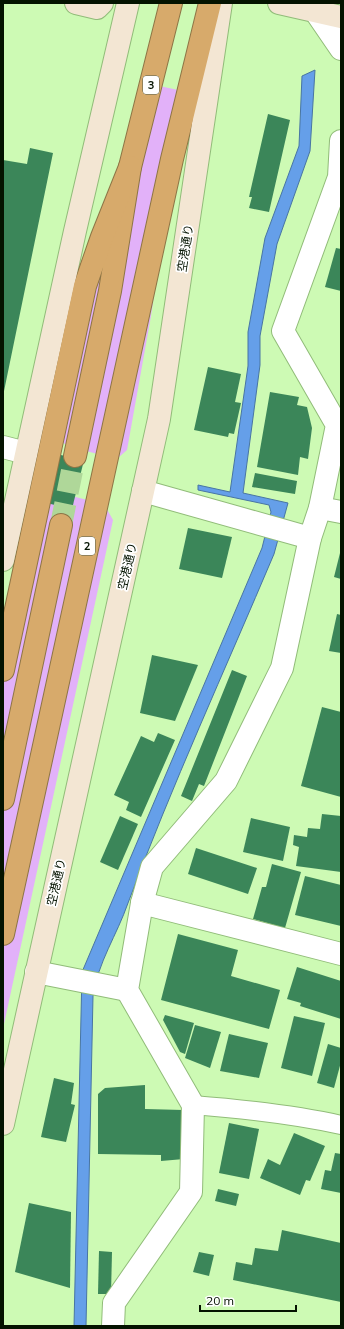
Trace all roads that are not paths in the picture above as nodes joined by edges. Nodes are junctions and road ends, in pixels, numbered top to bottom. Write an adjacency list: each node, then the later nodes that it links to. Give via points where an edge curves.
1 (76, 3): 2 (street, via 97,8)
2 (102, 3)
3 (128, 3): 14 (street)
4 (171, 3): 12 (highway, 3)
5 (210, 3): 25 (highway, 2, via 172,159)
6 (221, 3): 16 (street, 空港通り, via 159,419)
7 (279, 3): 8 (street)
8 (316, 7): 9 (street); 10 (street)
9 (341, 17)
10 (341, 49)
11 (341, 141): 17 (street, via 339,178 283,331 337,425)
12 (130, 167): 15 (highway, via 110,291); 22 (highway, via 85,286)
13 (3, 447): 14 (street)
14 (26, 453): 21 (street)
15 (75, 456)
16 (144, 491): 20 (street); 27 (street, 空港通り)
17 (320, 508): 18 (street); 20 (street)
18 (341, 512)
19 (61, 525): 23 (highway)
20 (310, 538): 24 (street, via 282,668 226,781 152,867)
21 (3, 560)
22 (3, 670)
23 (3, 799)
24 (142, 903): 26 (street); 28 (street)
25 (3, 934)
26 (341, 954)
27 (36, 972): 28 (street); 30 (street, 空港通り, via 32,1000)
28 (127, 990): 29 (street)
29 (193, 1105): 31 (lane, via 241,1108); 32 (street, via 191,1192 114,1303)
30 (3, 1124)
31 (341, 1125)
32 (113, 1326)

